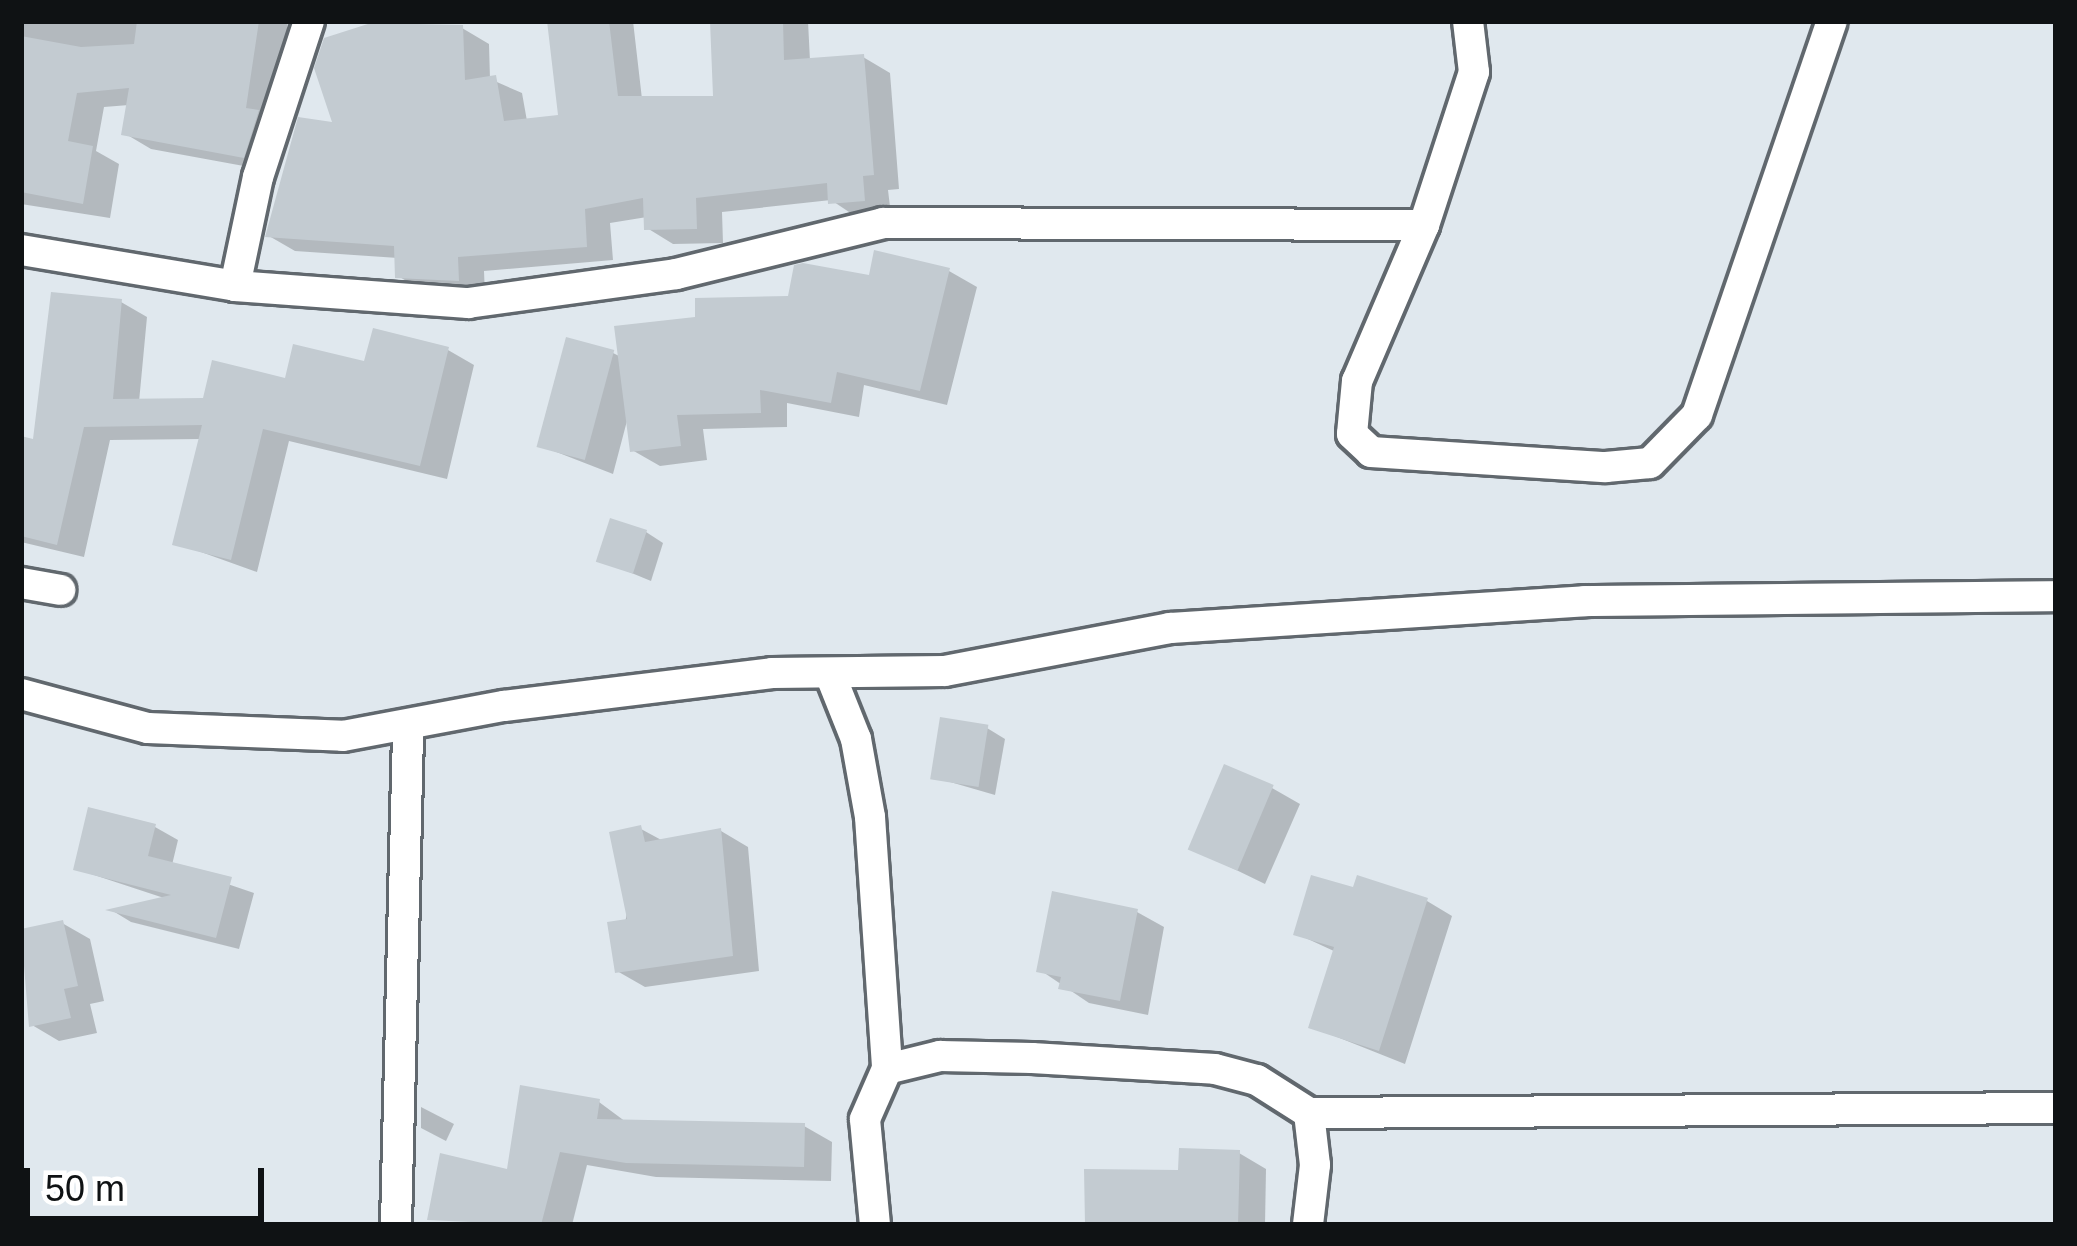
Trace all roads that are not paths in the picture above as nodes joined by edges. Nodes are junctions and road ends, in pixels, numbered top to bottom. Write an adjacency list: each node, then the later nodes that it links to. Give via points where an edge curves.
1 (309, 21): 6 (street, via 258,177)
2 (1468, 21): 4 (street, via 1474,72)
3 (1832, 21): 4 (street, via 1697,416 1650,463 1371,452 1352,434 1357,381)
4 (1424, 225): 6 (street, via 883,223 676,274 468,303)
5 (21, 250): 6 (street)
6 (235, 286)
7 (21, 583): 8 (street)
8 (60, 590)
9 (2056, 596): 10 (street, via 1585,601 1170,628 945,671)
10 (830, 674): 12 (street, via 772,673 504,706); 13 (street, via 856,739 870,817)
11 (21, 694): 12 (street, via 148,728 273,736)
12 (408, 729): 16 (street)
13 (887, 1069): 15 (street, via 940,1056 1215,1069 1257,1080); 17 (street, via 865,1119)
14 (2056, 1108): 15 (street)
15 (1309, 1113): 18 (street, via 1315,1165)
16 (395, 1225)
17 (875, 1225)
18 (1308, 1225)

